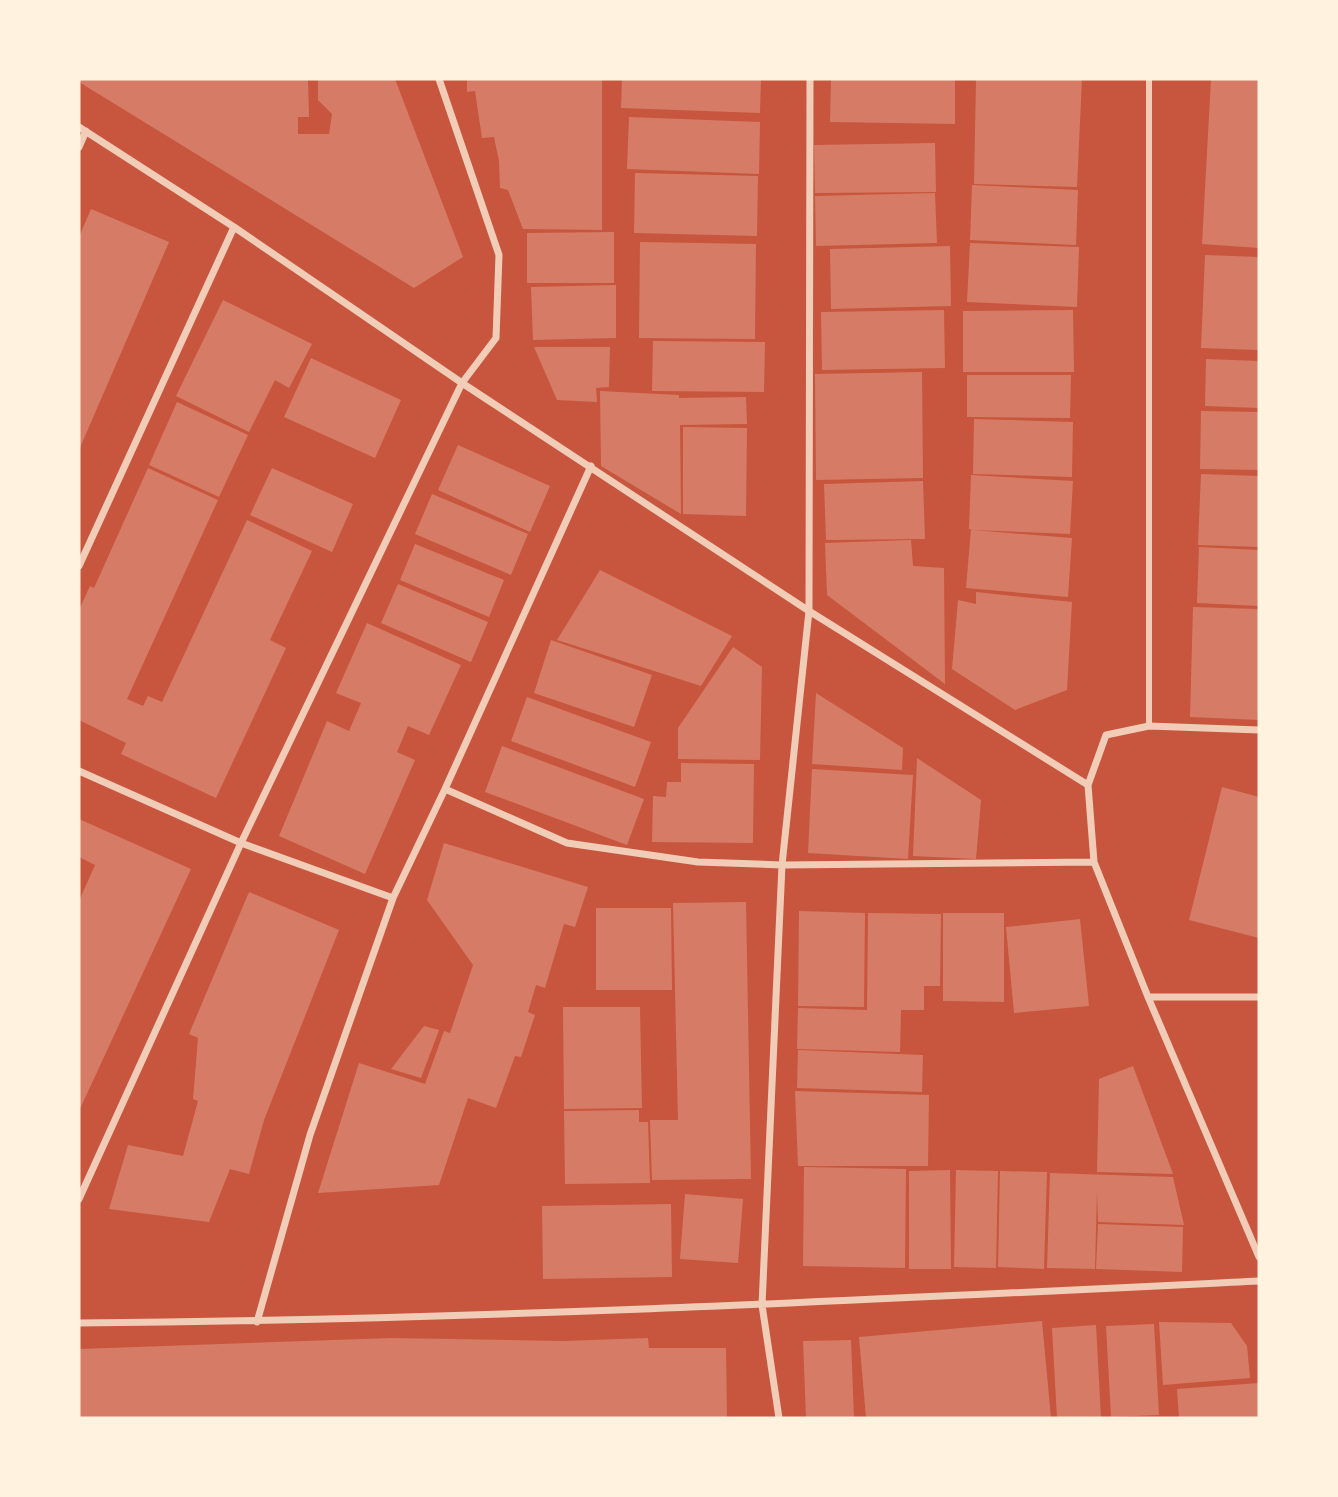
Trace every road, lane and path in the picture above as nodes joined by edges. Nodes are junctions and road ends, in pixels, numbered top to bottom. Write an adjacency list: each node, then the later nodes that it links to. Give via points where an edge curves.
1 (439, 79): 7 (street, via 499,255 496,338)
2 (810, 79): 10 (street)
3 (1149, 79): 11 (street)
4 (82, 129): 5 (street); 6 (street)
5 (79, 147)
6 (234, 227): 7 (street); 9 (street)
7 (462, 383): 8 (street); 16 (street)
8 (591, 466): 10 (street); 15 (street)
9 (79, 566)
10 (809, 611): 14 (street); 18 (street)
11 (1149, 726): 12 (street); 14 (street, via 1106,735)
12 (1259, 730)
13 (79, 771): 16 (street)
14 (1088, 785): 17 (street)
15 (445, 789): 18 (street, via 567,844 698,862); 19 (street)
16 (241, 843): 19 (street); 22 (street)
17 (1094, 862): 18 (street); 20 (street)
18 (782, 865): 25 (street)
19 (393, 898): 26 (street, via 310,1135)
20 (1148, 996): 21 (street); 23 (street)
21 (1259, 997)
22 (79, 1199)
23 (1259, 1257)
24 (1259, 1281): 25 (street)
25 (762, 1305): 26 (street); 28 (street)
26 (257, 1322): 27 (street)
27 (79, 1323)
28 (779, 1418)

